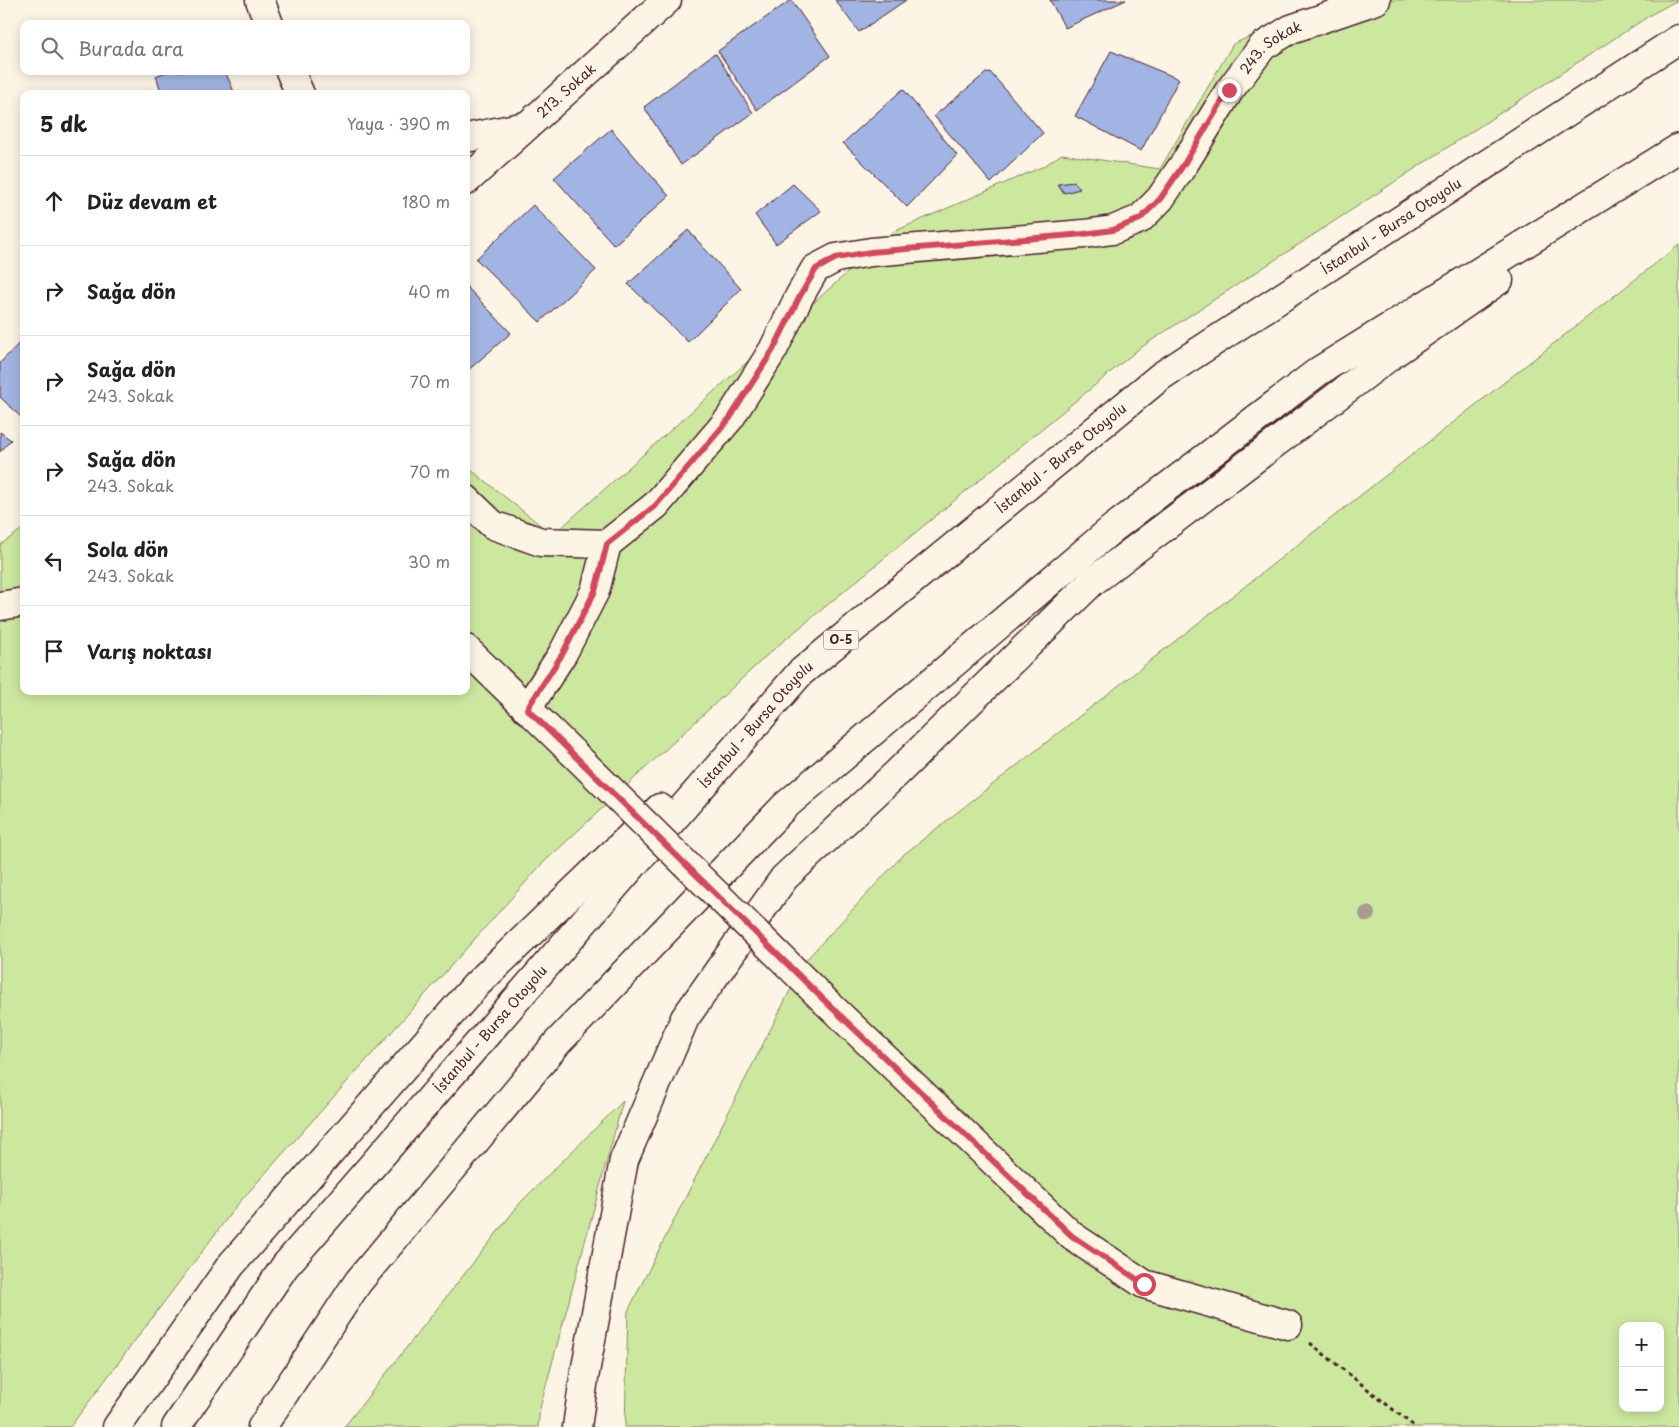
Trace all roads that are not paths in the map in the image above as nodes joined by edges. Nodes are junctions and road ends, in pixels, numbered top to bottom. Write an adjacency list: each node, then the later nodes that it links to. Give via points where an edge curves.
1 (260, 0): 4 (main road)
2 (667, 0): 8 (main road, 213. Sokak)
3 (1376, 0): 14 (main road, 243. Sokak, via 1291,29 1263,46 1229,90 1160,199 1140,219 1113,230 1084,234 871,252 836,258 816,269 773,350 730,418 656,505)
4 (268, 20)
5 (1679, 38): 18 (main road, İstanbul - Bursa Otoyolu / O-5, via 1161,376)
6 (292, 75): 7 (main road)
7 (298, 90)
8 (530, 125): 9 (main road); 12 (main road, 213. Sokak)
9 (470, 137)
10 (1679, 148): 23 (main road, via 1319,370 1112,529 785,806 552,1050 358,1282)
11 (1679, 152): 24 (main road, via 1394,353 1092,582 896,774 784,878 685,1018 624,1160)
12 (470, 178)
13 (470, 503): 14 (main road, via 493,525 540,542)
14 (607, 544): 19 (main road, via 595,591 563,653)
15 (20, 603): 16 (main road)
16 (0, 606)
17 (470, 653): 19 (main road)
18 (800, 673): 21 (main road, via 476,985 231,1265); 22 (main road, İstanbul - Bursa Otoyolu / O-5, via 285,1266)
19 (527, 709): 20 (main road, bridge, via 826,1002 1072,1236 1144,1284)
20 (1288, 1325)
21 (116, 1427)
22 (176, 1427)
23 (262, 1427)
24 (577, 1427)

